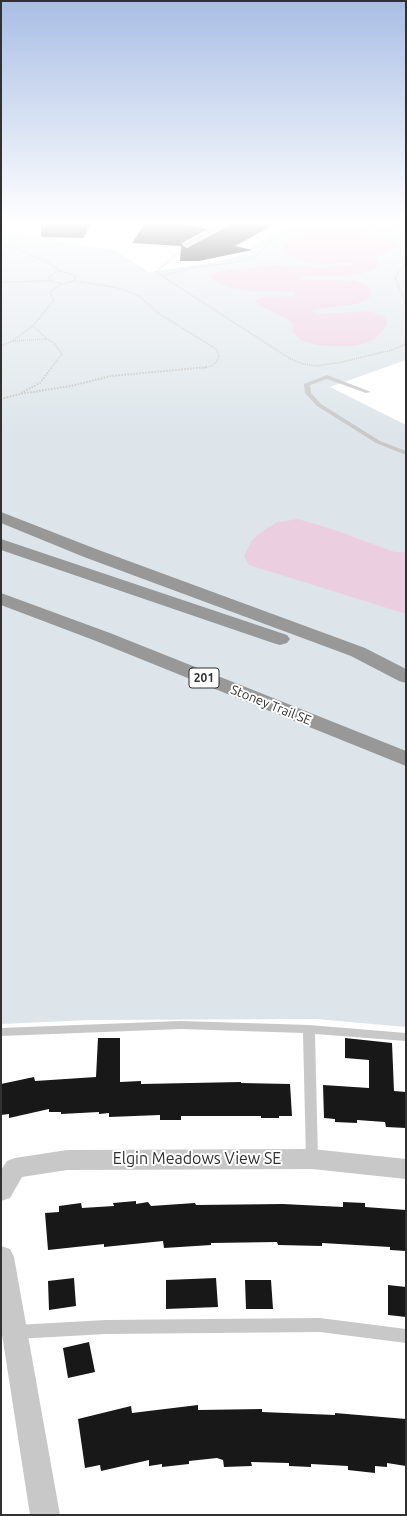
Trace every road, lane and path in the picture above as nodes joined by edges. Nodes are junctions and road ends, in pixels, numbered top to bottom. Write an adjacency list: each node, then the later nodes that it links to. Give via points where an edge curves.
1 (51, 295): 6 (path, via 54,300)
2 (137, 295): 12 (path, via 158,313 216,349 217,361 212,366 199,370 110,376 54,390)
3 (191, 295): 9 (path, via 302,364 317,366 342,362 380,354)
4 (403, 295): 5 (path)
5 (406, 305)
6 (33, 326): 7 (path); 8 (path)
7 (47, 339): 8 (path); 12 (path, via 54,343 62,354 40,383)
8 (12, 341): 10 (path)
9 (406, 344)
10 (1, 346)
11 (368, 392): 14 (lane, via 327,377 307,384 308,393 319,405 378,442)
12 (20, 394): 13 (path)
13 (1, 399)
14 (406, 453)
15 (1, 517): 18 (highway, via 90,553 358,652)
16 (1, 544): 19 (highway)
17 (1, 599): 20 (highway, Stoney Trail SE / 201, via 104,637)
18 (406, 677)
19 (406, 681)
20 (406, 759)
21 (309, 1029): 22 (lane, via 181,1025); 23 (lane); 24 (lane)
22 (1, 1032)
23 (406, 1037)
24 (312, 1159): 25 (street, Elgin Meadows View SE); 26 (street, Elgin Meadows View SE, via 67,1160 15,1168)
25 (406, 1169)
26 (1, 1191)
27 (1, 1256): 28 (street)
28 (15, 1332): 29 (lane, via 106,1327 320,1325); 30 (street)
29 (406, 1336)
30 (45, 1515)

